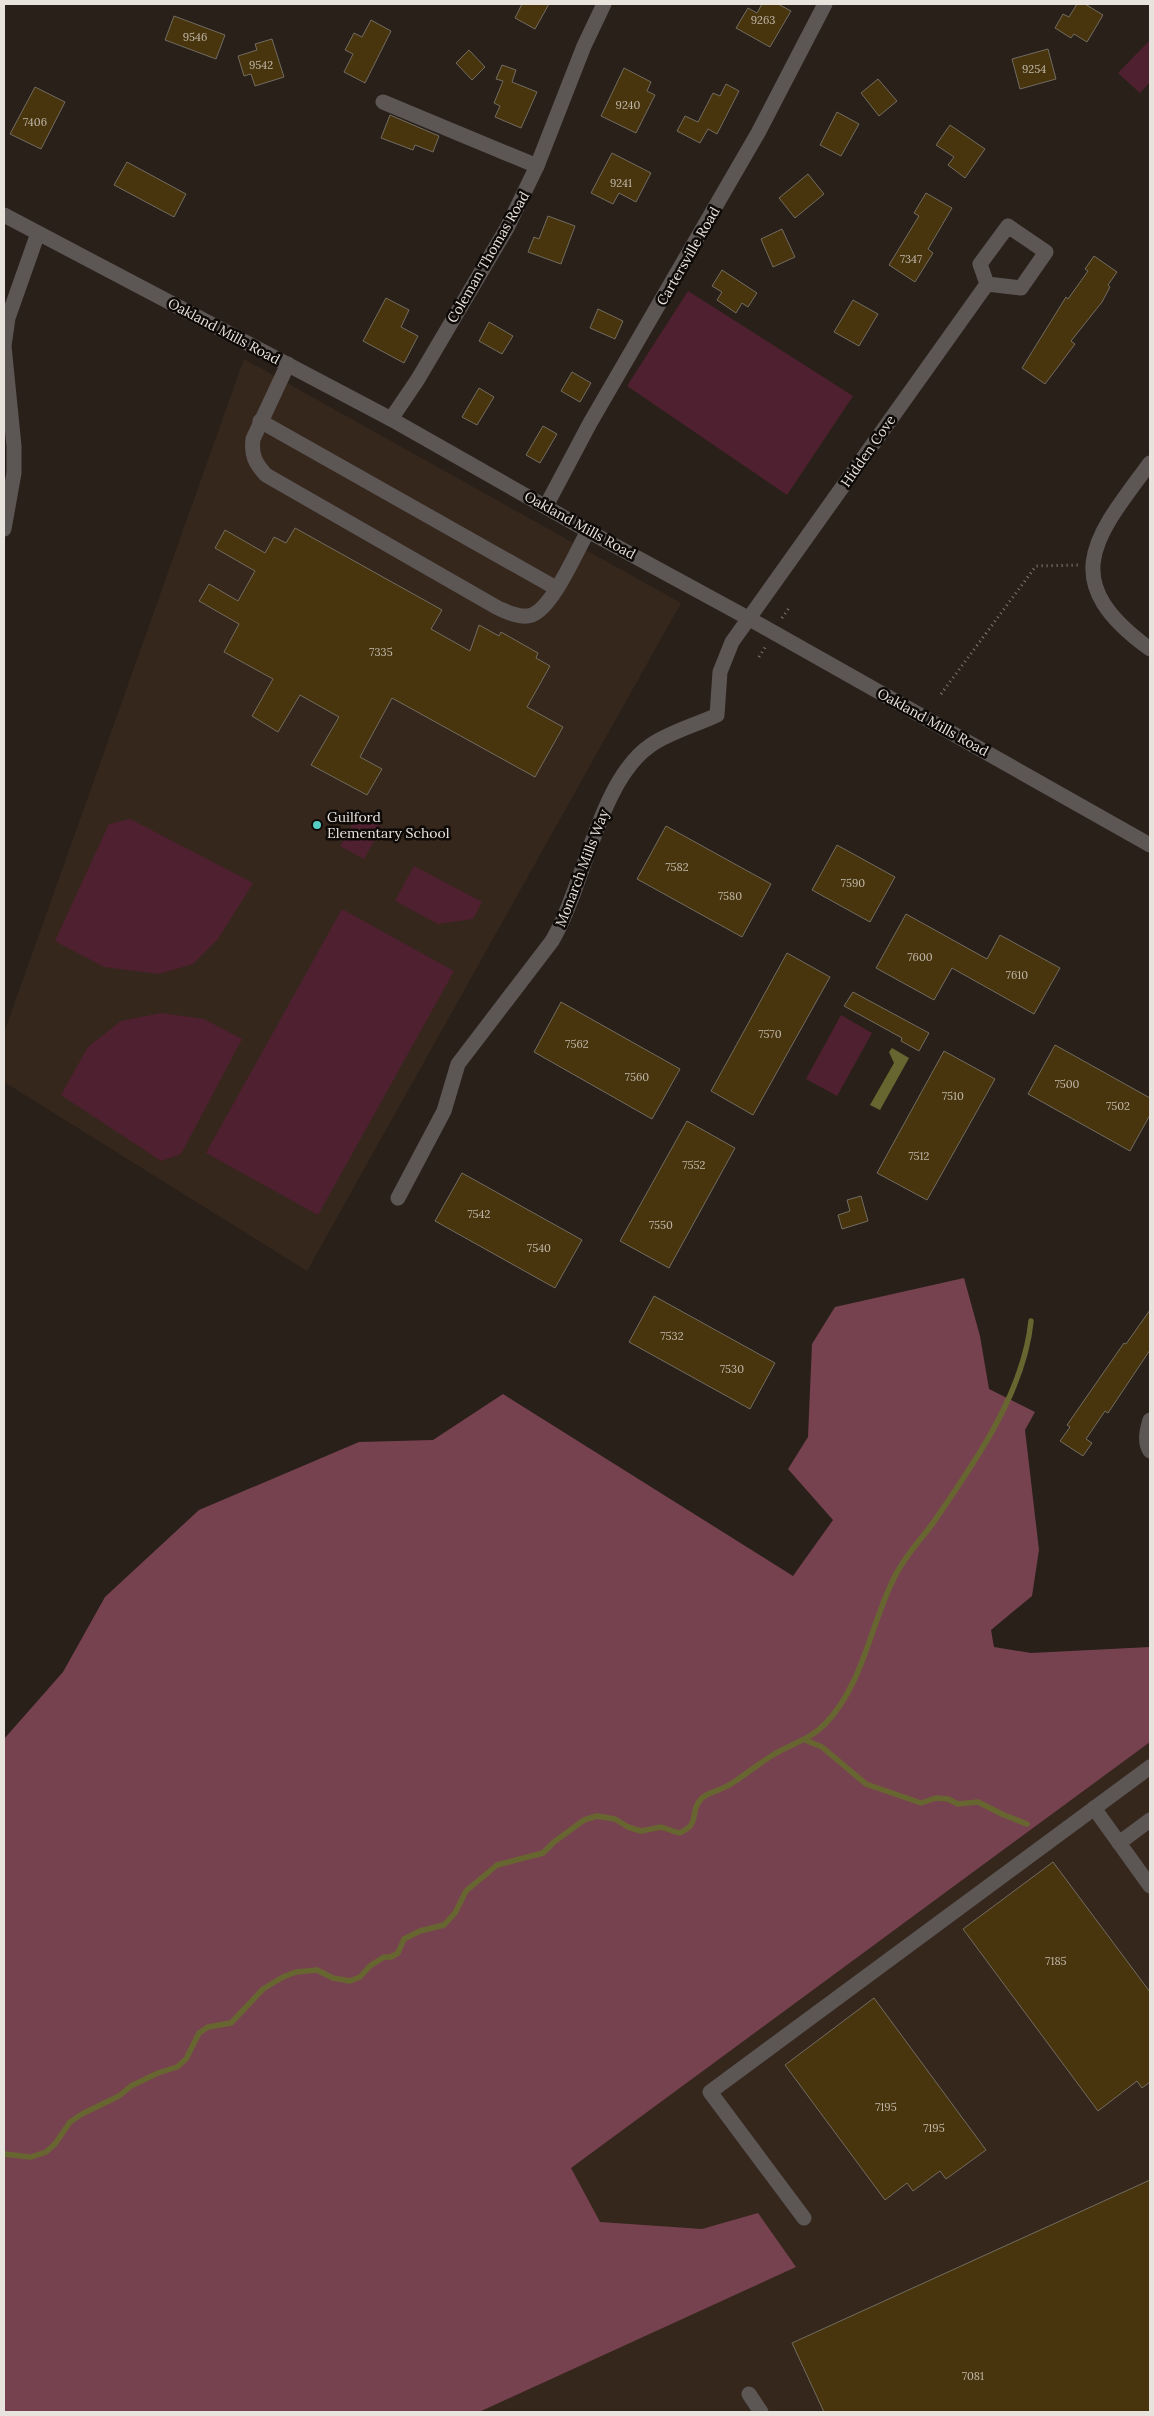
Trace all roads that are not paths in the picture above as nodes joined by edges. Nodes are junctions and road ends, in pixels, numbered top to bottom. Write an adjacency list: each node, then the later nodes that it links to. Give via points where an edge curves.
1 (604, 4): 4 (street, Coleman Thomas Road)
2 (825, 4): 12 (street, Cartersville Road, via 758,134 590,423)
3 (383, 102): 4 (street)
4 (537, 166): 9 (street, Coleman Thomas Road, via 507,228)
5 (4, 215): 6 (street, Oakland Mills Road)
6 (38, 233): 8 (street, Oakland Mills Road); 13 (street, via 10,311 4,346 14,446 14,472)
7 (987, 284): 7 (street, via 980,264 1008,226 1046,252 1021,288); 16 (street, Hidden Cove)
8 (288, 364): 9 (street, Oakland Mills Road); 10 (street)
9 (391, 419): 12 (street, Oakland Mills Road)
10 (260, 421): 15 (street); 15 (street, via 251,452 266,475 498,608 530,616 544,608)
11 (1150, 463): 17 (street, via 1111,515 1097,542 1093,565 1094,581 1101,600 1128,632)
12 (546, 506): 14 (street, Oakland Mills Road)
13 (4, 529)
14 (588, 531): 15 (street); 16 (street, Oakland Mills Road)
15 (556, 588)
16 (748, 618): 18 (street, Oakland Mills Road); 19 (street, Monarch Mills Way, via 732,642 720,672 717,715 651,745 629,764 617,782 564,920 552,941 458,1064 444,1111)
17 (1150, 649)
18 (1150, 844)
19 (398, 1198)
20 (1150, 1420): 21 (street, via 1147,1445)
21 (1150, 1450)
22 (1150, 1767): 23 (street)
23 (1094, 1808): 25 (street); 27 (street, via 710,2092)
24 (1150, 1820): 25 (street)
25 (1119, 1843): 26 (street)
26 (1150, 1886)
27 (804, 2218)
28 (749, 2394): 29 (street)
29 (761, 2412)

